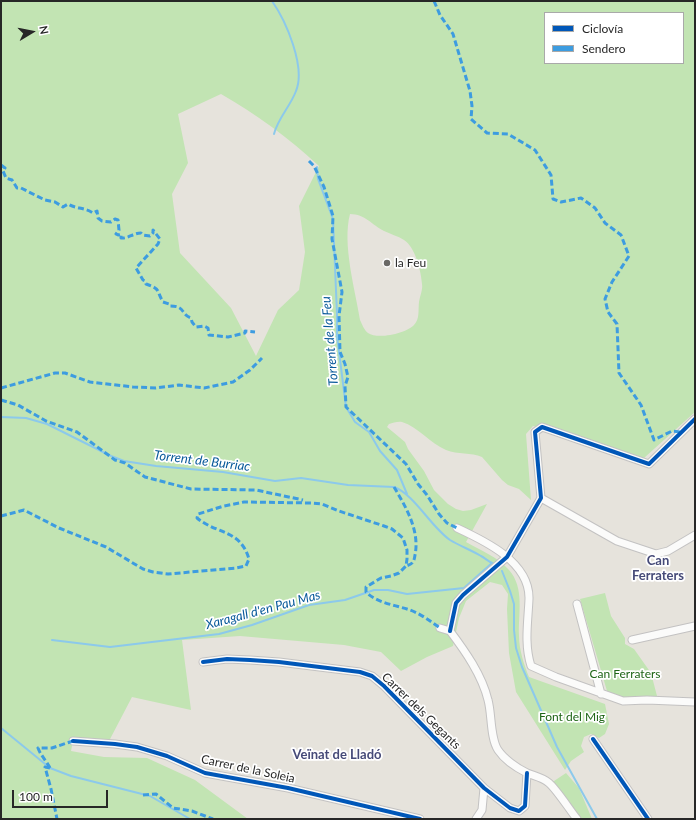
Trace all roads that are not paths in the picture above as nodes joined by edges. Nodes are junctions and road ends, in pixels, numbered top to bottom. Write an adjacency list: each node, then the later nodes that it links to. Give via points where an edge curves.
1 (695, 419): 2 (street, via 649,464 542,427 535,432)
2 (541, 498): 4 (street, via 618,541 656,554 668,552); 5 (street)
3 (457, 528): 5 (street, via 496,548)
4 (695, 535)
5 (507, 557): 9 (street, via 456,604); 12 (street, via 522,574 529,597 526,653 531,666)
6 (577, 604): 12 (street)
7 (695, 626): 10 (street)
8 (440, 628): 9 (street)
9 (450, 631): 16 (street, via 478,674 488,699 498,750)
10 (632, 640)
11 (203, 662): 17 (street, Carrer dels Gegants, via 226,659 279,662 345,669 372,676)
12 (601, 694): 13 (street, via 623,701)
13 (695, 702)
14 (593, 739): 21 (street)
15 (73, 741): 18 (street, Carrer de la Soleia, via 137,747 167,756 205,773 288,788)
16 (527, 773): 17 (street, Carrer dels Gegants, via 525,806 519,811 510,808); 20 (street, via 549,783)
17 (484, 788): 19 (street, via 482,810)
18 (420, 819)
19 (476, 819)
20 (577, 819)
21 (648, 819)

